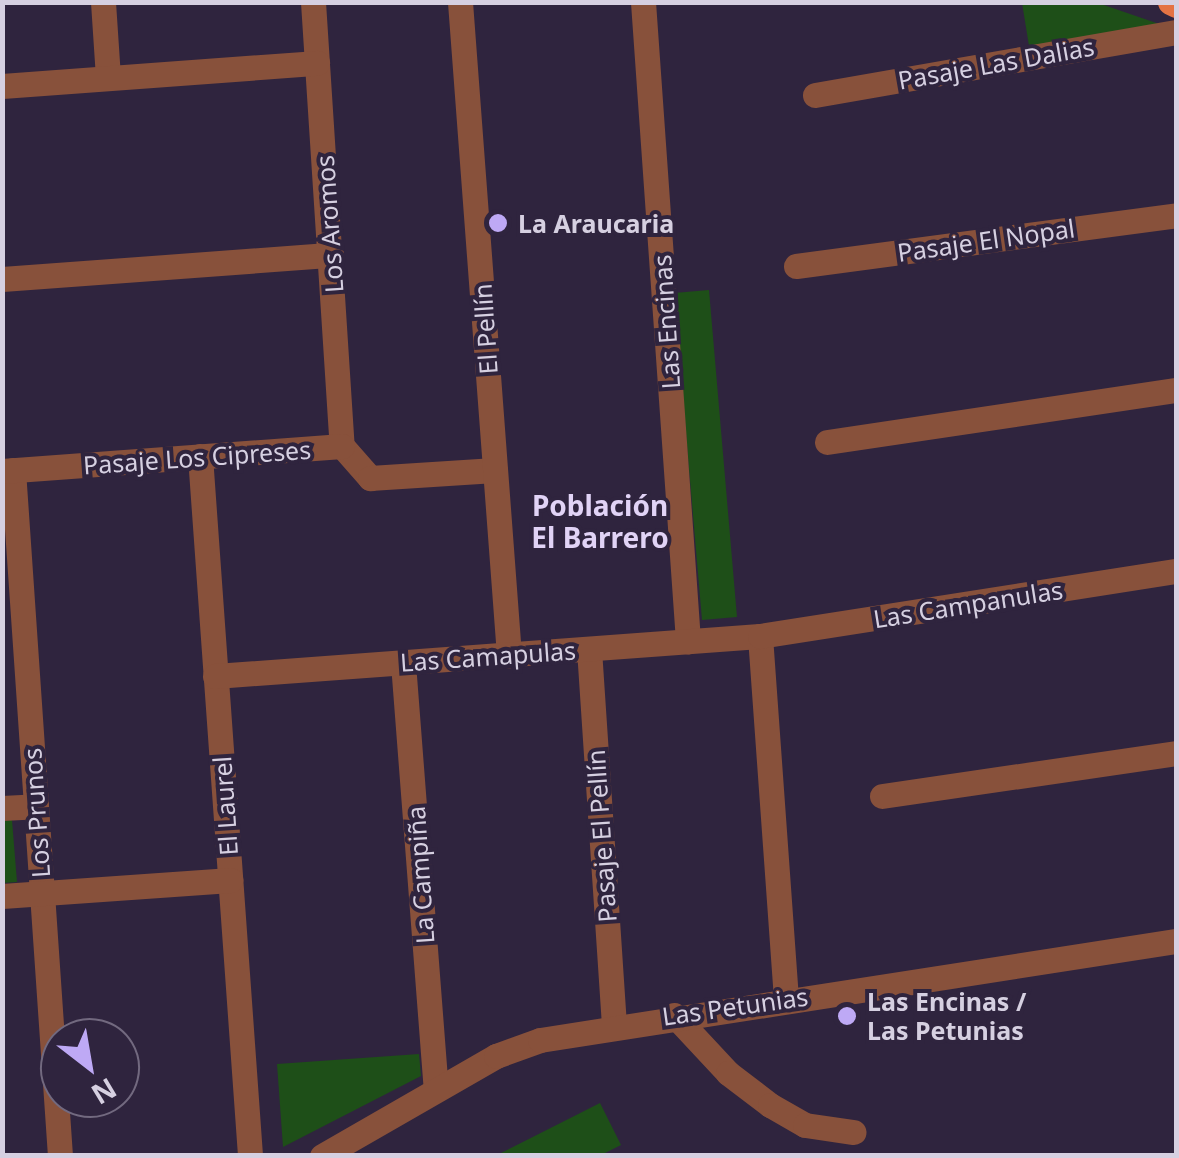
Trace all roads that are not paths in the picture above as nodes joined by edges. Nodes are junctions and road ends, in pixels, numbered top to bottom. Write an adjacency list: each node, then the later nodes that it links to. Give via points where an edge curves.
1 (103, 2): 7 (street)
2 (313, 2): 6 (street, Los Aromos)
3 (460, 2): 19 (street, El Pellín)
4 (644, 2): 22 (street, Las Encinas)
5 (1176, 32): 9 (street, Pasaje Las Dalias)
6 (318, 63): 7 (street); 11 (street, Los Aromos)
7 (108, 78): 8 (street)
8 (2, 86)
9 (815, 95)
10 (1176, 214): 12 (street, Pasaje El Nopal)
11 (332, 254): 13 (street); 16 (street, Los Aromos)
12 (796, 266)
13 (2, 279)
14 (1176, 390): 15 (street)
15 (827, 442)
16 (342, 446): 17 (street, Pasaje Los Cipreses); 19 (street, Pasaje Los Cipreses, via 370,478)
17 (200, 456): 18 (street, Pasaje Los Cipreses); 26 (street, El Laurel)
18 (8, 470): 29 (street, Los Prunos)
19 (495, 470): 24 (street, El Pellín)
20 (1176, 572): 21 (street, Las Campanulas)
21 (760, 636): 22 (street, Las Camapulas); 35 (street)
22 (688, 641): 23 (street, Las Camapulas)
23 (589, 649): 24 (street, Las Camapulas); 37 (street, Pasaje El Pellín)
24 (509, 655): 25 (street, Las Camapulas)
25 (403, 663): 26 (street, Las Camapulas); 38 (street, La Campiña)
26 (216, 676): 31 (street, El Laurel)
27 (1176, 753): 28 (street)
28 (882, 796)
29 (36, 806): 30 (street); 32 (street, Los Prunos)
30 (2, 808)
31 (230, 880): 32 (street); 41 (street, El Laurel)
32 (42, 893): 33 (street); 40 (street, Los Prunos)
33 (2, 896)
34 (1176, 941): 35 (street, Las Petunias)
35 (786, 999): 36 (street, Las Petunias)
36 (674, 1016): 37 (street, Las Petunias); 39 (street, via 728,1073 770,1105 805,1125)
37 (614, 1023): 38 (street, Las Petunias, via 517,1046)
38 (436, 1088): 42 (street, Las Petunias)
39 (853, 1132)
40 (60, 1156)
41 (250, 1156)
42 (322, 1156)

